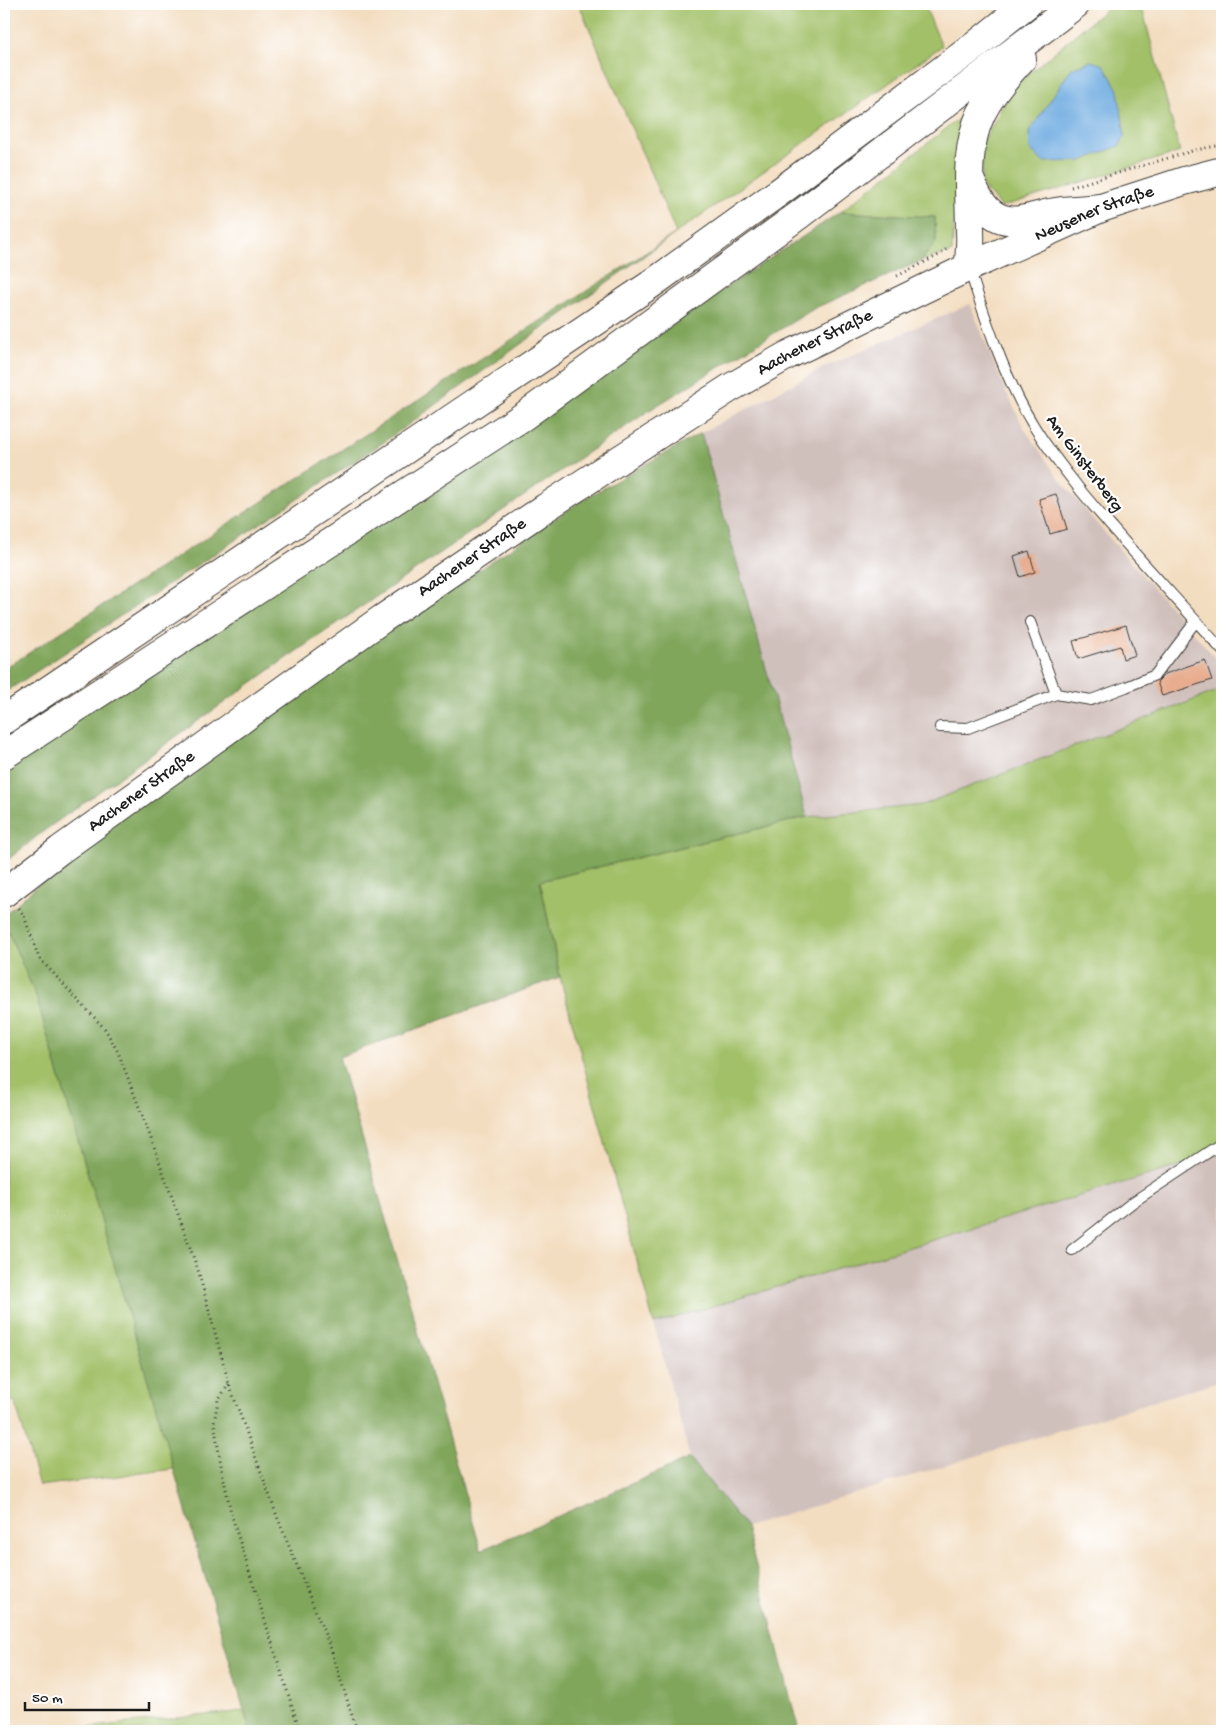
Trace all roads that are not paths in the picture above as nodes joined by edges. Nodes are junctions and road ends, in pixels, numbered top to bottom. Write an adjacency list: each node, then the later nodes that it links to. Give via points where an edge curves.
1 (1027, 4): 11 (main road, via 978,44 650,285)
2 (1073, 6): 4 (main road, via 1015,66 988,103 972,142); 13 (main road, via 799,215 524,416)
3 (1222, 171): 5 (main road, Neusener Straße)
4 (969, 177): 5 (main road, via 982,205 1006,220); 6 (main road)
5 (1101, 208): 6 (main road, Neusener Straße)
6 (969, 267): 7 (lane, Am Ginsterberg, via 990,329 1031,423 1104,518); 14 (main road, Aachener Straße, via 788,355 730,388 382,618)
7 (1196, 621): 9 (lane, Am Ginsterberg); 10 (lane, via 1155,675 1091,700)
8 (1030, 622): 10 (lane)
9 (1222, 650)
10 (1056, 694): 12 (lane, via 968,728)
11 (4, 720)
12 (940, 727)
13 (4, 755)
14 (5, 892)
15 (1222, 1143): 16 (lane, via 1133,1202)
16 (1072, 1250)

